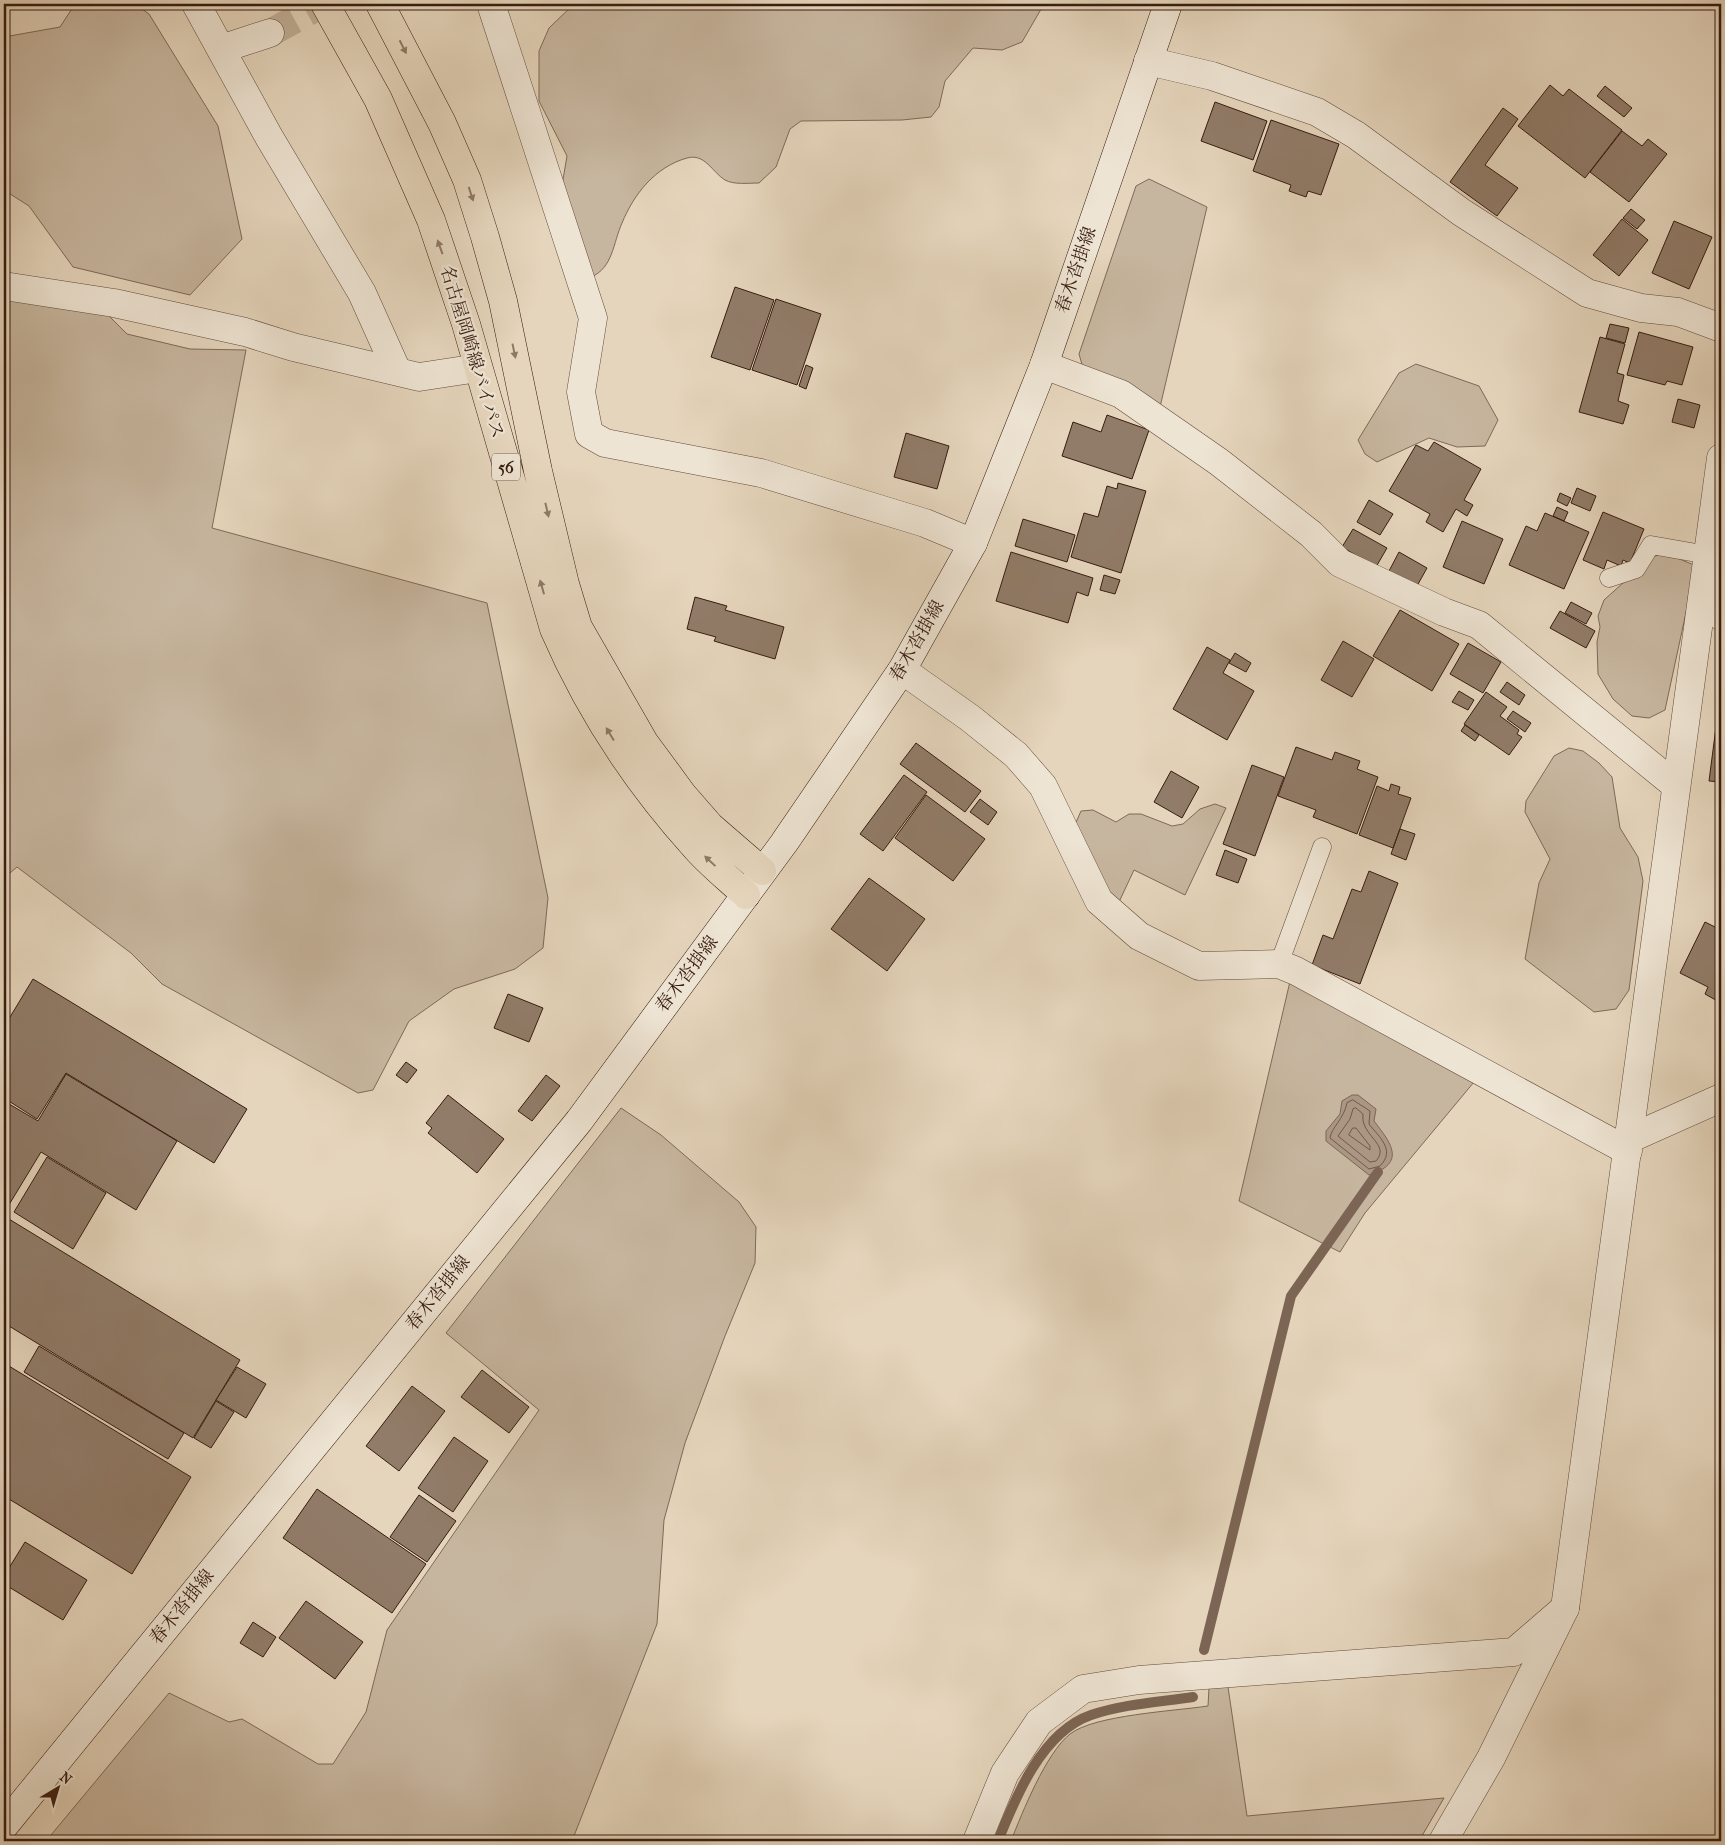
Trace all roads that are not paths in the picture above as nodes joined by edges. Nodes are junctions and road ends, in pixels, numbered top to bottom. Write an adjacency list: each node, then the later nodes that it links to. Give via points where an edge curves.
1 (196, 4): 7 (street)
2 (325, 4): 12 (main road, 名古屋岡崎線バイパス / 56, one-way to 2, via 453,282 406,158 378,99)
3 (380, 4): 22 (main road, 名古屋岡崎線バイパス / 56, one-way to 22, via 442,123 467,180 503,301 538,471 578,627 644,742 683,795 710,826)
4 (491, 4): 15 (street, via 593,318 581,392 589,434 605,443 761,473 925,523)
5 (1168, 4): 8 (street, 春木沓掛線)
6 (270, 32): 7 (street)
7 (221, 50): 13 (street, via 362,293)
8 (1148, 61): 10 (street, via 1212,76 1317,112 1356,135 1461,212 1587,292 1641,308 1678,312); 11 (street, 春木沓掛線)
9 (4, 286): 13 (street, via 114,303 245,332)
10 (1721, 328)
11 (1044, 365): 15 (street, 春木沓掛線); 20 (street, via 1120,394 1219,462 1311,534 1340,563 1479,625)
12 (478, 368): 13 (street, via 419,377); 23 (main road, 名古屋岡崎線バイパス / 56, one-way to 12, via 696,848 629,764 571,670 554,629)
13 (397, 372)
14 (1721, 458): 16 (street)
15 (973, 543): 19 (street, 春木沓掛線)
16 (1708, 555): 17 (lane, via 1651,545 1636,569); 18 (street)
17 (1609, 578)
18 (1712, 608): 20 (street)
19 (902, 670): 22 (street, 春木沓掛線); 24 (street, via 1016,755 1042,786 1098,901 1139,936 1199,966)
20 (1676, 785): 26 (street)
21 (1322, 847): 24 (lane)
22 (762, 871): 23 (street, 春木沓掛線)
23 (746, 894): 28 (street, 春木沓掛線, via 579,1121)
24 (1279, 964): 26 (street)
25 (1721, 1098): 26 (street)
26 (1628, 1145): 27 (street)
27 (1565, 1608): 29 (street, via 1514,1652 1139,1680 1084,1690 1039,1722 1005,1773); 30 (street, via 1492,1758)
28 (4, 1826)
29 (977, 1841)
30 (1443, 1841)

